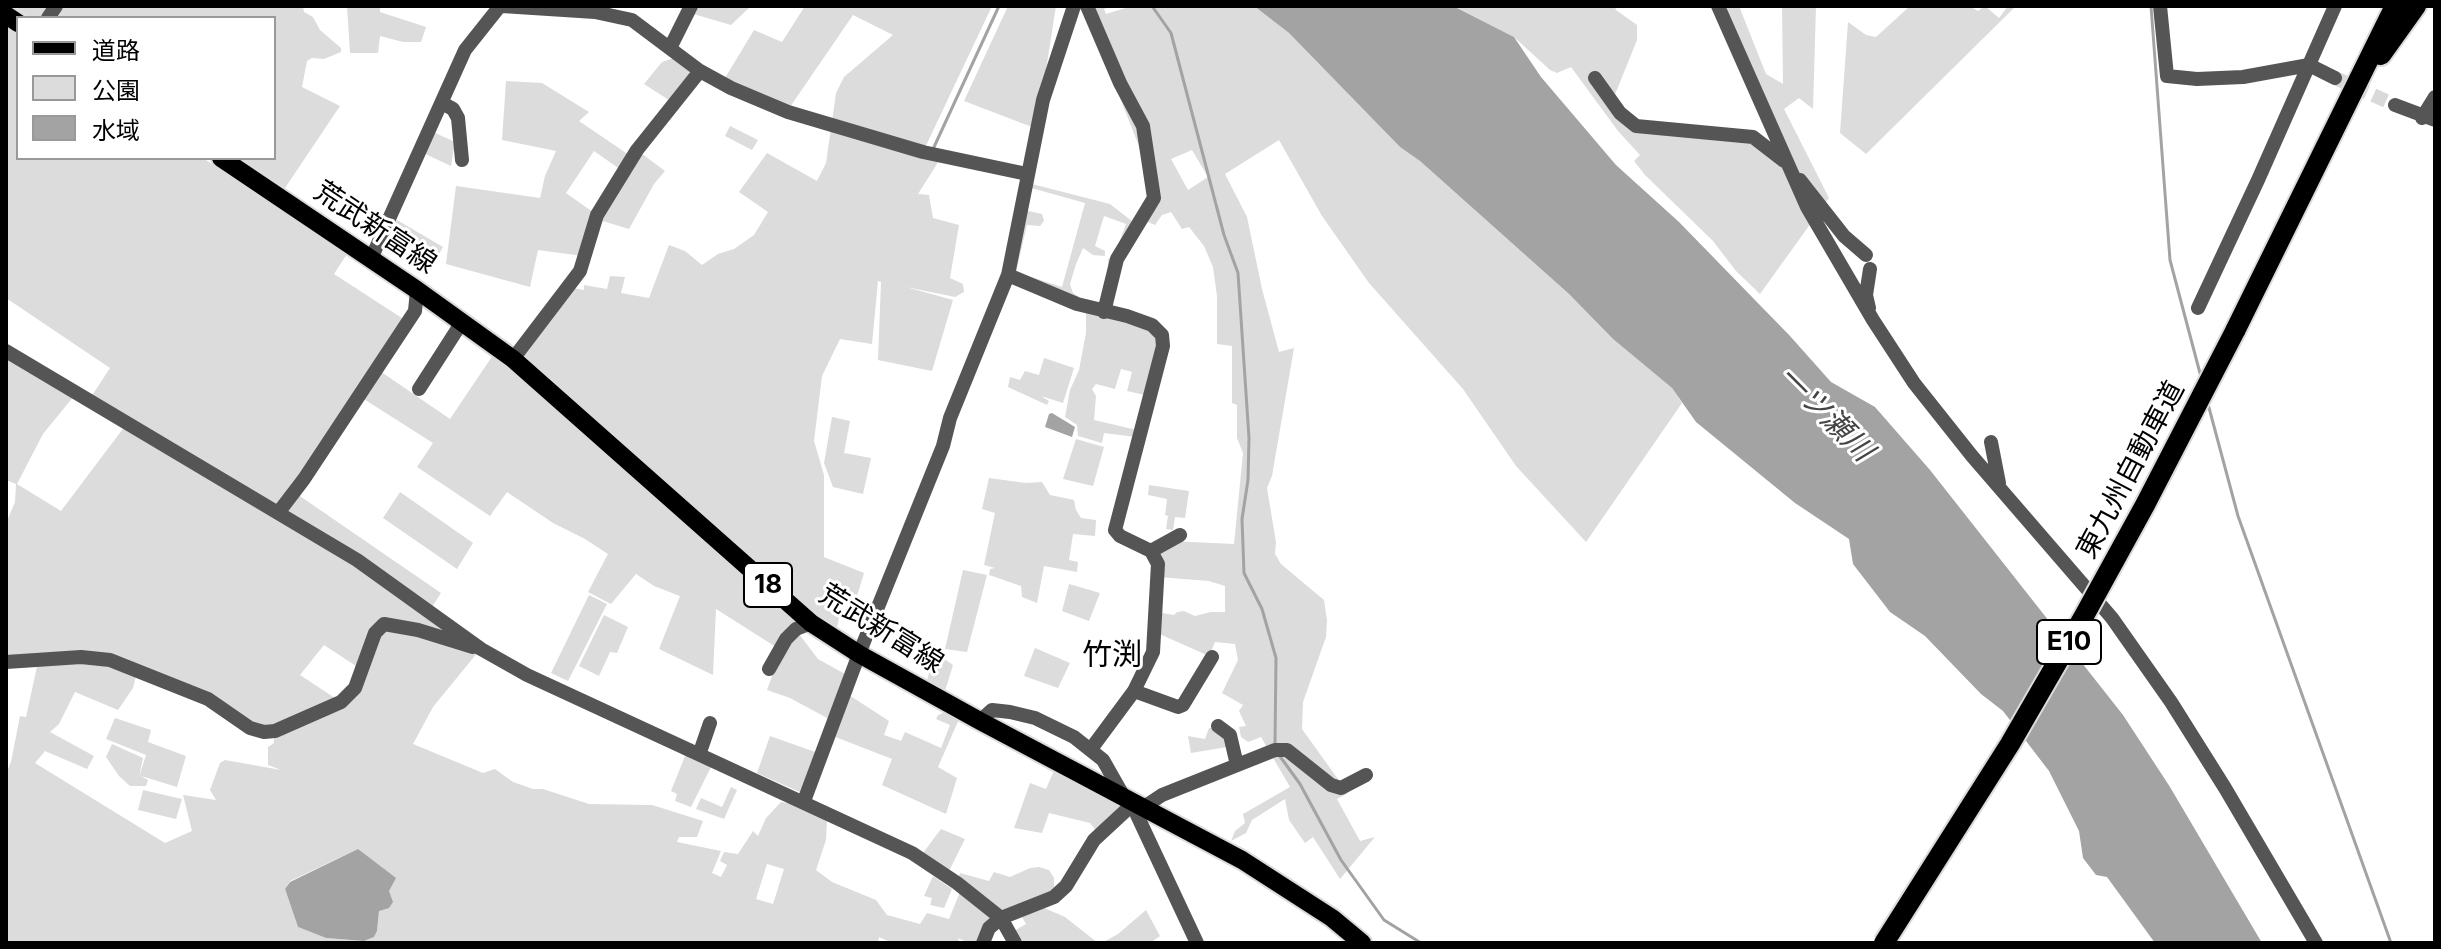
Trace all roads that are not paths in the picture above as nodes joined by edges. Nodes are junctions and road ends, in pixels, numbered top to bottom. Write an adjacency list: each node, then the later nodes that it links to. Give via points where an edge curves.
1 (501, 6): 11 (street, via 595,12 632,20); 18 (street, via 465,50)
2 (691, 6): 11 (street)
3 (1074, 6): 25 (street, via 1043,100)
4 (1087, 6): 30 (street, via 1143,126 1154,198 1117,259)
5 (1718, 6): 24 (street)
6 (2160, 6): 12 (street, via 2167,76 2243,77)
7 (2335, 6): 12 (street)
8 (2383, 6): 21 (highway)
9 (2395, 6): 16 (highway, 東九州自動車道 / E10)
10 (2416, 6): 16 (highway)
11 (671, 46): 13 (street)
12 (2309, 65): 15 (street); 29 (street)
13 (700, 71): 25 (street, via 830,126); 34 (street, via 637,150 597,215 580,271)
14 (1595, 78): 24 (street, via 1636,126 1753,137)
15 (2335, 78)
16 (2357, 81): 21 (highway, 東九州自動車道 / E10)
17 (2435, 97): 20 (street)
18 (442, 103): 23 (street, via 458,118); 26 (street)
19 (2395, 105): 20 (street)
20 (2429, 119)
21 (2319, 159): 62 (highway, 東九州自動車道 / E10, bridge, via 2084,616)
22 (224, 160): 26 (main road, 荒武新富線 / 18)
23 (462, 160)
24 (1791, 169): 31 (street, via 1807,207); 31 (street, via 1868,262 1866,295)
25 (1027, 174): 27 (street)
26 (371, 259): 28 (main road, 荒武新富線 / 18)
27 (1008, 275): 30 (street); 43 (street)
28 (417, 290): 32 (main road, 荒武新富線 / 18); 38 (street, via 415,311)
29 (2198, 308)
30 (1104, 312): 40 (street, via 1152,325 1162,335 1115,530)
31 (1873, 320): 37 (street, via 1914,383)
32 (462, 322): 34 (main road, 荒武新富線 / 18); 35 (street)
33 (6, 351): 38 (street)
34 (513, 359): 41 (main road, 荒武新富線 / 18)
35 (419, 389)
36 (1991, 442): 37 (street)
37 (2000, 487): 63 (street, via 2112,618 2171,702)
38 (278, 513): 42 (street, via 357,560)
39 (1180, 535): 40 (street)
40 (1151, 551): 47 (street, via 1158,564 1153,652)
41 (811, 623): 43 (main road, 荒武新富線 / 18); 46 (street, via 786,639)
42 (481, 649): 45 (street, via 384,624 375,633 355,688 341,702 264,732 208,699 110,660); 52 (street)
43 (859, 654): 48 (main road, 荒武新富線 / 18); 55 (street)
44 (1212, 657): 47 (street, via 1183,705)
45 (6, 662)
46 (769, 669)
47 (1134, 691): 51 (street)
48 (980, 721): 51 (street, via 992,710 1035,718); 56 (main road, 荒武新富線 / 18)
49 (710, 723): 52 (street)
50 (1218, 726): 53 (street, via 1230,735)
51 (1091, 749): 56 (street)
52 (700, 752): 55 (street)
53 (1237, 765): 54 (street, via 1287,750 1331,785 1341,788); 56 (street)
54 (1366, 775)
55 (804, 801): 57 (street, via 912,853)
56 (1134, 802): 57 (street, via 1094,840 1079,869 1054,897); 60 (street); 61 (main road, 荒武新富線 / 18, via 1242,860)
57 (1001, 918): 58 (street); 59 (street)
58 (983, 943)
59 (1015, 943)
60 (1197, 943)
61 (1362, 943)
62 (1884, 943)
63 (2316, 943)

